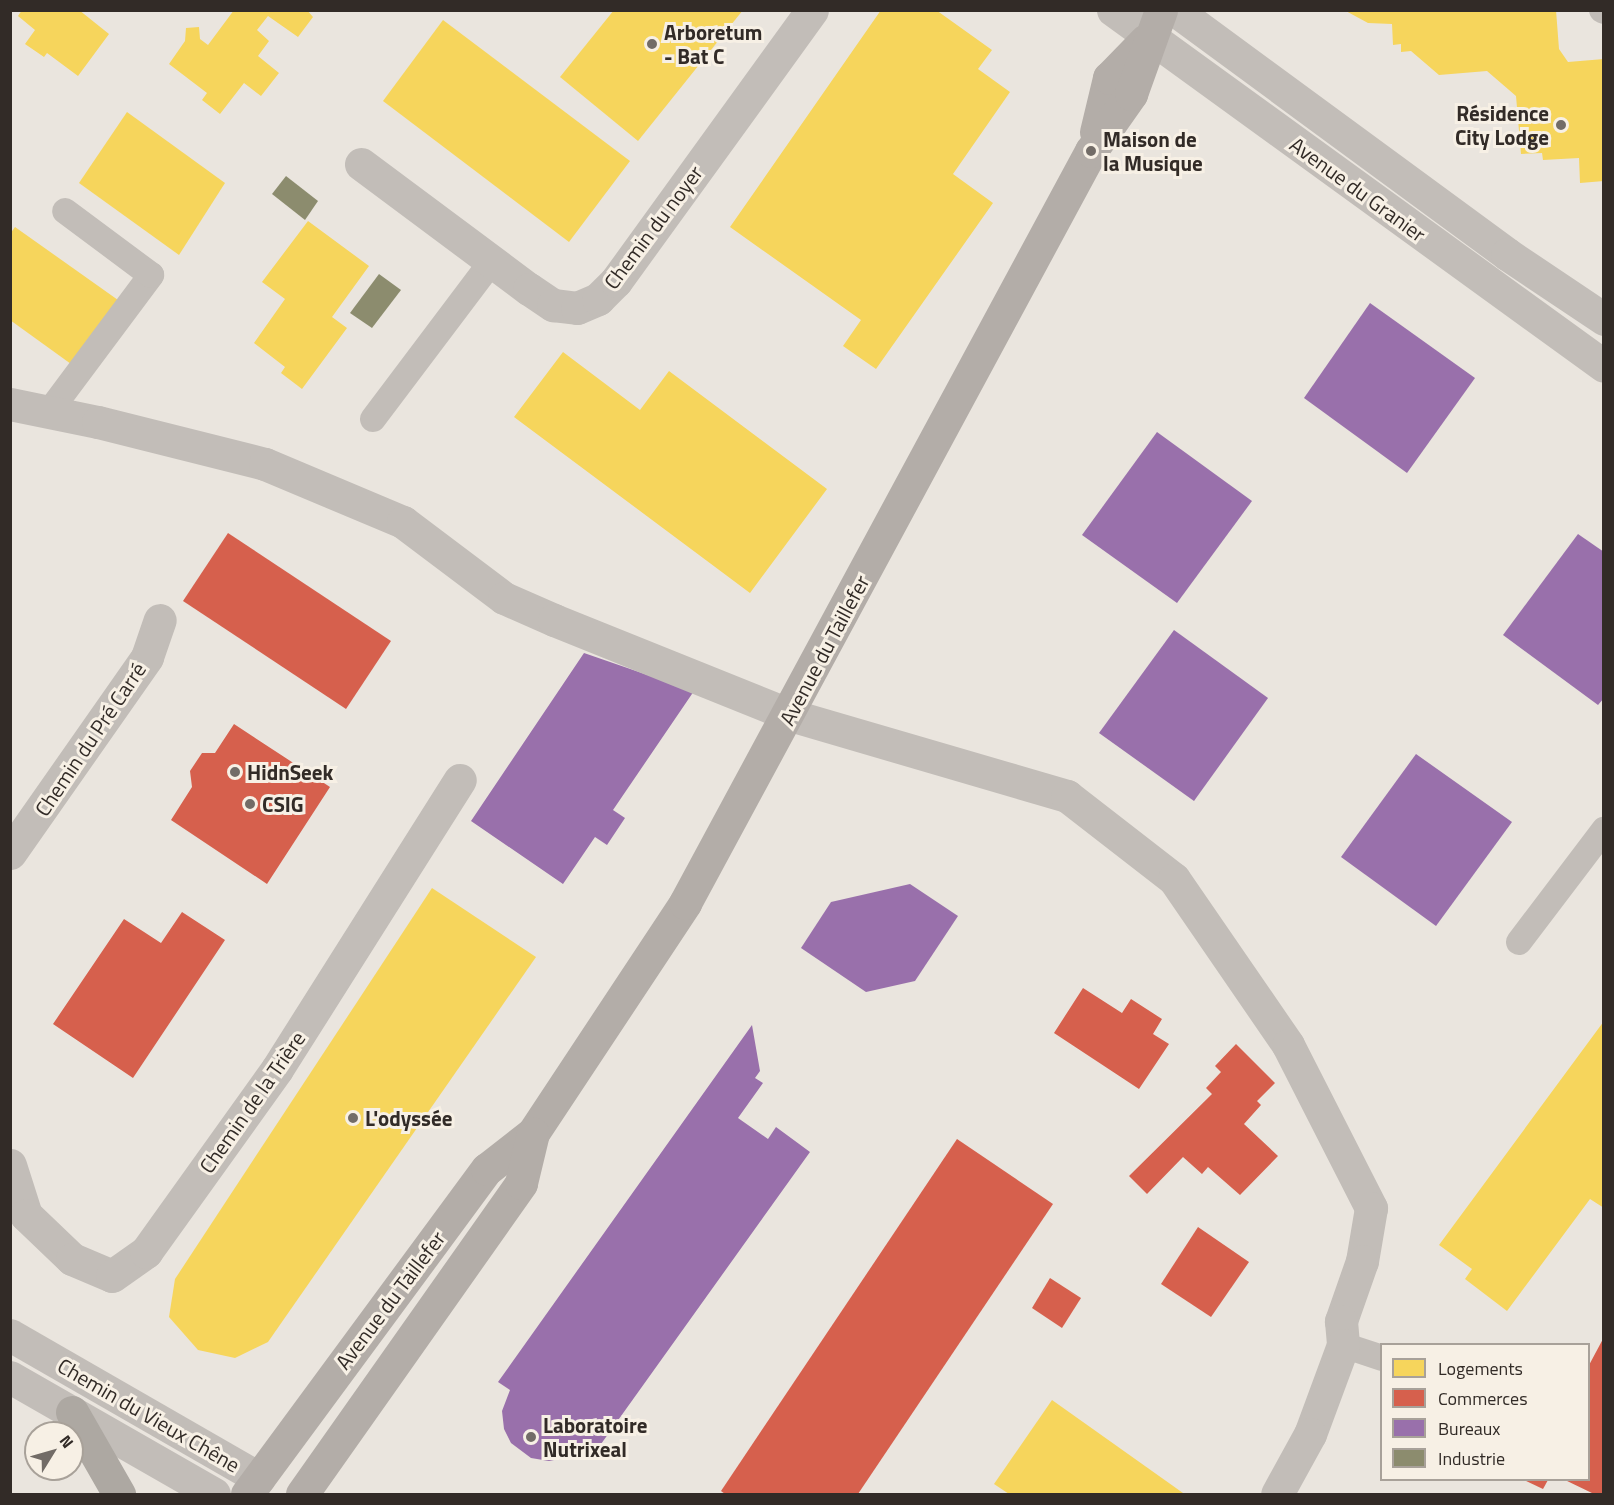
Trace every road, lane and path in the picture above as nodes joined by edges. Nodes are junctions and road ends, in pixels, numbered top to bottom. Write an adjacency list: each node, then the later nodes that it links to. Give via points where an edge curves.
1 (812, 10): 7 (street, Chemin du noyer, via 616,281 598,299 577,308 553,305)
2 (1113, 10): 4 (street, Avenue du Granier)
3 (1175, 10): 8 (street, Avenue du Granier, via 1507,254)
4 (1155, 24): 9 (street, Avenue du Granier); 14 (main road, Avenue du Taillefer, via 1131,94 1091,151)
5 (361, 164): 7 (street, Chemin du noyer)
6 (65, 211): 11 (lane, via 151,275)
7 (493, 260): 12 (lane)
8 (1604, 319)
9 (1604, 366)
10 (10, 404): 11 (street)
11 (49, 412): 14 (street, via 265,464 403,522 504,598)
12 (373, 419)
13 (160, 620): 17 (street, Chemin du Pré Carré, via 147,657)
14 (790, 715): 19 (main road, Avenue du Taillefer, via 685,903); 21 (street, via 1067,796 1174,879 1288,1045 1371,1208 1362,1261)
15 (460, 780): 20 (street, Chemin de la Trière, via 277,1069 146,1252 112,1276 72,1259 26,1215)
16 (1604, 830): 18 (lane)
17 (10, 853)
18 (1519, 942)
19 (532, 1133): 26 (main road, Avenue du Taillefer, via 487,1169); 30 (main road, Avenue du Taillefer, via 520,1183)
20 (10, 1165)
21 (1342, 1333): 23 (lane); 31 (street, via 1310,1434)
22 (10, 1335): 26 (street, Chemin du Vieux Chêne)
23 (1380, 1357)
24 (10, 1377): 25 (street, Chemin du Vieux Chêne)
25 (72, 1412): 27 (highway); 28 (street, Chemin du Vieux Chêne)
26 (253, 1486): 29 (main road, Chemin du Vieux Chêne)
27 (119, 1494)
28 (214, 1494)
29 (288, 1494)
30 (302, 1494)
31 (1276, 1494)

